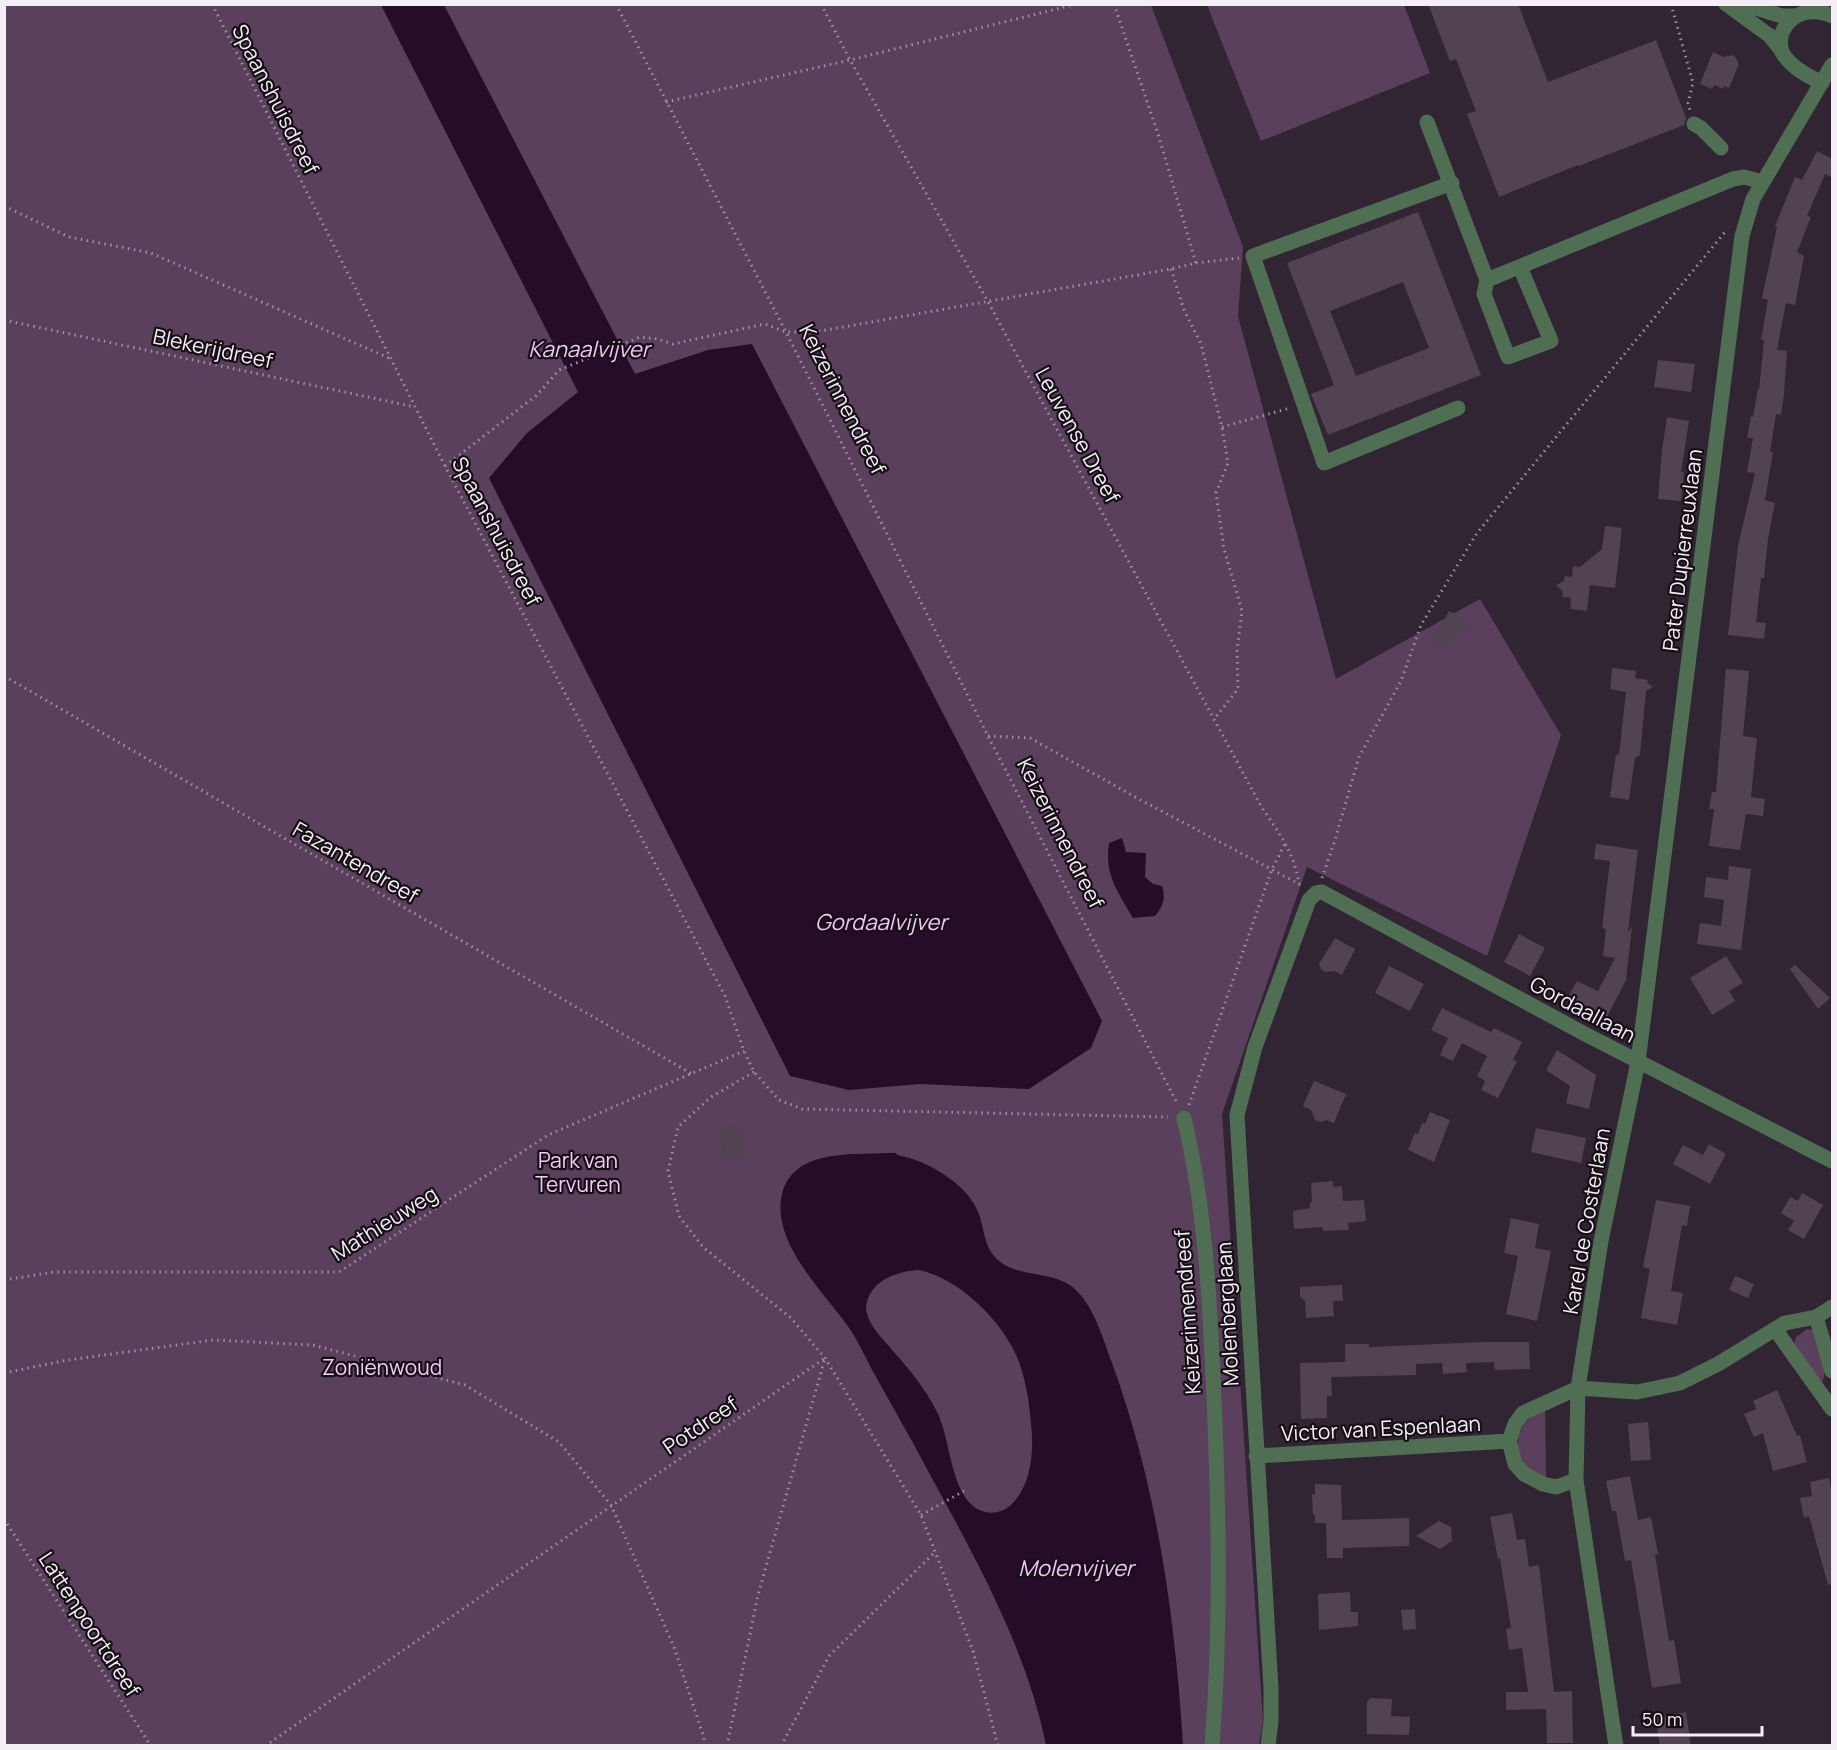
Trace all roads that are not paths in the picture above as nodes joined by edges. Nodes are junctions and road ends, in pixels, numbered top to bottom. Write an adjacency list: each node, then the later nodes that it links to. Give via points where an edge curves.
1 (1726, 4): 5 (street, via 1770,36)
2 (1743, 4): 3 (street, via 1782,16)
3 (1796, 16): 4 (street, via 1817,11); 5 (street, via 1781,36)
4 (1833, 16)
5 (1782, 51): 7 (street, via 1797,69)
6 (1833, 66): 7 (street, Pater Dupierreuxlaan)
7 (1822, 83): 11 (street, Pater Dupierreuxlaan)
8 (1427, 122): 12 (street)
9 (1694, 124): 10 (street)
10 (1721, 148)
11 (1763, 182): 13 (street, via 1744,177 1733,179); 17 (street, Pater Dupierreuxlaan, via 1753,199 1742,236)
12 (1452, 183): 14 (street); 15 (street, via 1253,256 1324,463)
13 (1520, 267): 14 (street); 14 (street, via 1551,340 1508,357 1484,294)
14 (1487, 280)
15 (1458, 408)
16 (1316, 893): 17 (street, Gordaallaan, via 1322,892); 27 (street, Molenberglaan, via 1309,900 1256,1047 1237,1115)
17 (1638, 1062): 19 (street, Gordaallaan); 24 (street, Karel de Costerlaan, via 1601,1241)
18 (1184, 1118): 29 (street, Keizerinnendreef, via 1194,1160 1209,1292 1218,1492 1219,1611)
19 (1833, 1161)
20 (1833, 1307): 21 (street)
21 (1816, 1317): 22 (street, via 1793,1320); 23 (street)
22 (1775, 1329): 24 (street, via 1680,1383 1637,1392); 25 (street)
23 (1833, 1371)
24 (1578, 1388): 26 (street, via 1524,1413); 28 (street, Karel de Costerlaan)
25 (1833, 1409)
26 (1509, 1441): 27 (street, Victor van Espenlaan); 28 (street, via 1515,1464 1524,1474 1556,1487)
27 (1256, 1456): 30 (street, Molenberglaan, via 1271,1688)
28 (1576, 1480): 31 (street, Karel de Costerlaan)
29 (1212, 1746)
30 (1268, 1746)
31 (1616, 1746)

